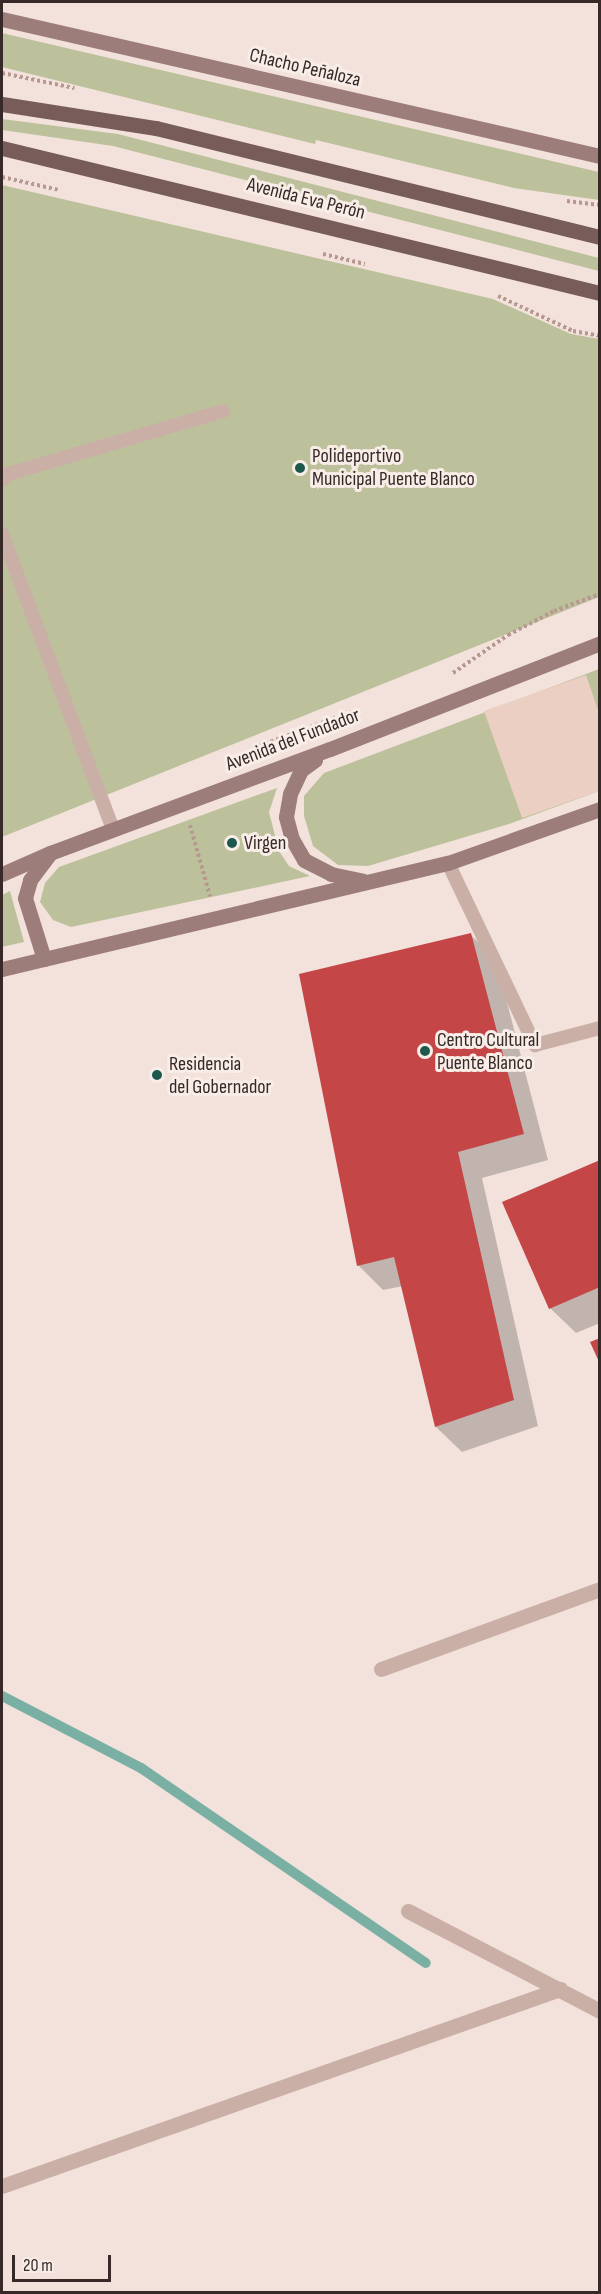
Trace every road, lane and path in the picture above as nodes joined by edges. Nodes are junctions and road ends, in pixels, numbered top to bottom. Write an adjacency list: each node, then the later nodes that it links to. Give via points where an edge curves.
1 (2, 19): 4 (main road, Chacho Peñaloza)
2 (2, 104): 7 (main road, Avenida Eva Perón, via 156,128)
3 (2, 148): 10 (main road, Avenida Eva Perón)
4 (600, 156)
5 (2, 177): 6 (path)
6 (71, 192)
7 (600, 237)
8 (320, 253): 9 (path)
9 (376, 267)
10 (600, 293)
11 (497, 295): 12 (path, via 573,331)
12 (600, 336)
13 (223, 411): 14 (lane, via 8,474)
14 (2, 480)
15 (2, 534): 24 (lane)
16 (600, 594): 18 (path, via 508,634)
17 (600, 643): 20 (main road, Avenida del Fundador)
18 (446, 678)
19 (359, 709): 21 (path)
20 (330, 749): 22 (main road, Avenida del Fundador); 28 (main road, via 301,770 290,794 286,817 304,861 331,874)
21 (249, 750)
22 (184, 804): 24 (main road, Avenida del Fundador); 29 (path)
23 (600, 809): 26 (main road)
24 (112, 830): 25 (main road, Avenida del Fundador)
25 (50, 853): 27 (main road, Avenida del Fundador); 30 (main road, via 30,880 25,898)
26 (448, 863): 28 (main road); 32 (lane, via 535,1045)
27 (2, 874)
28 (366, 882): 29 (main road)
29 (216, 917): 30 (main road)
30 (44, 959): 31 (main road)
31 (2, 969)
32 (600, 1029)
33 (600, 1590): 34 (street)
34 (381, 1670)
35 (408, 1911): 36 (street)
36 (560, 1989): 37 (street); 38 (street)
37 (600, 2011)
38 (2, 2186)

